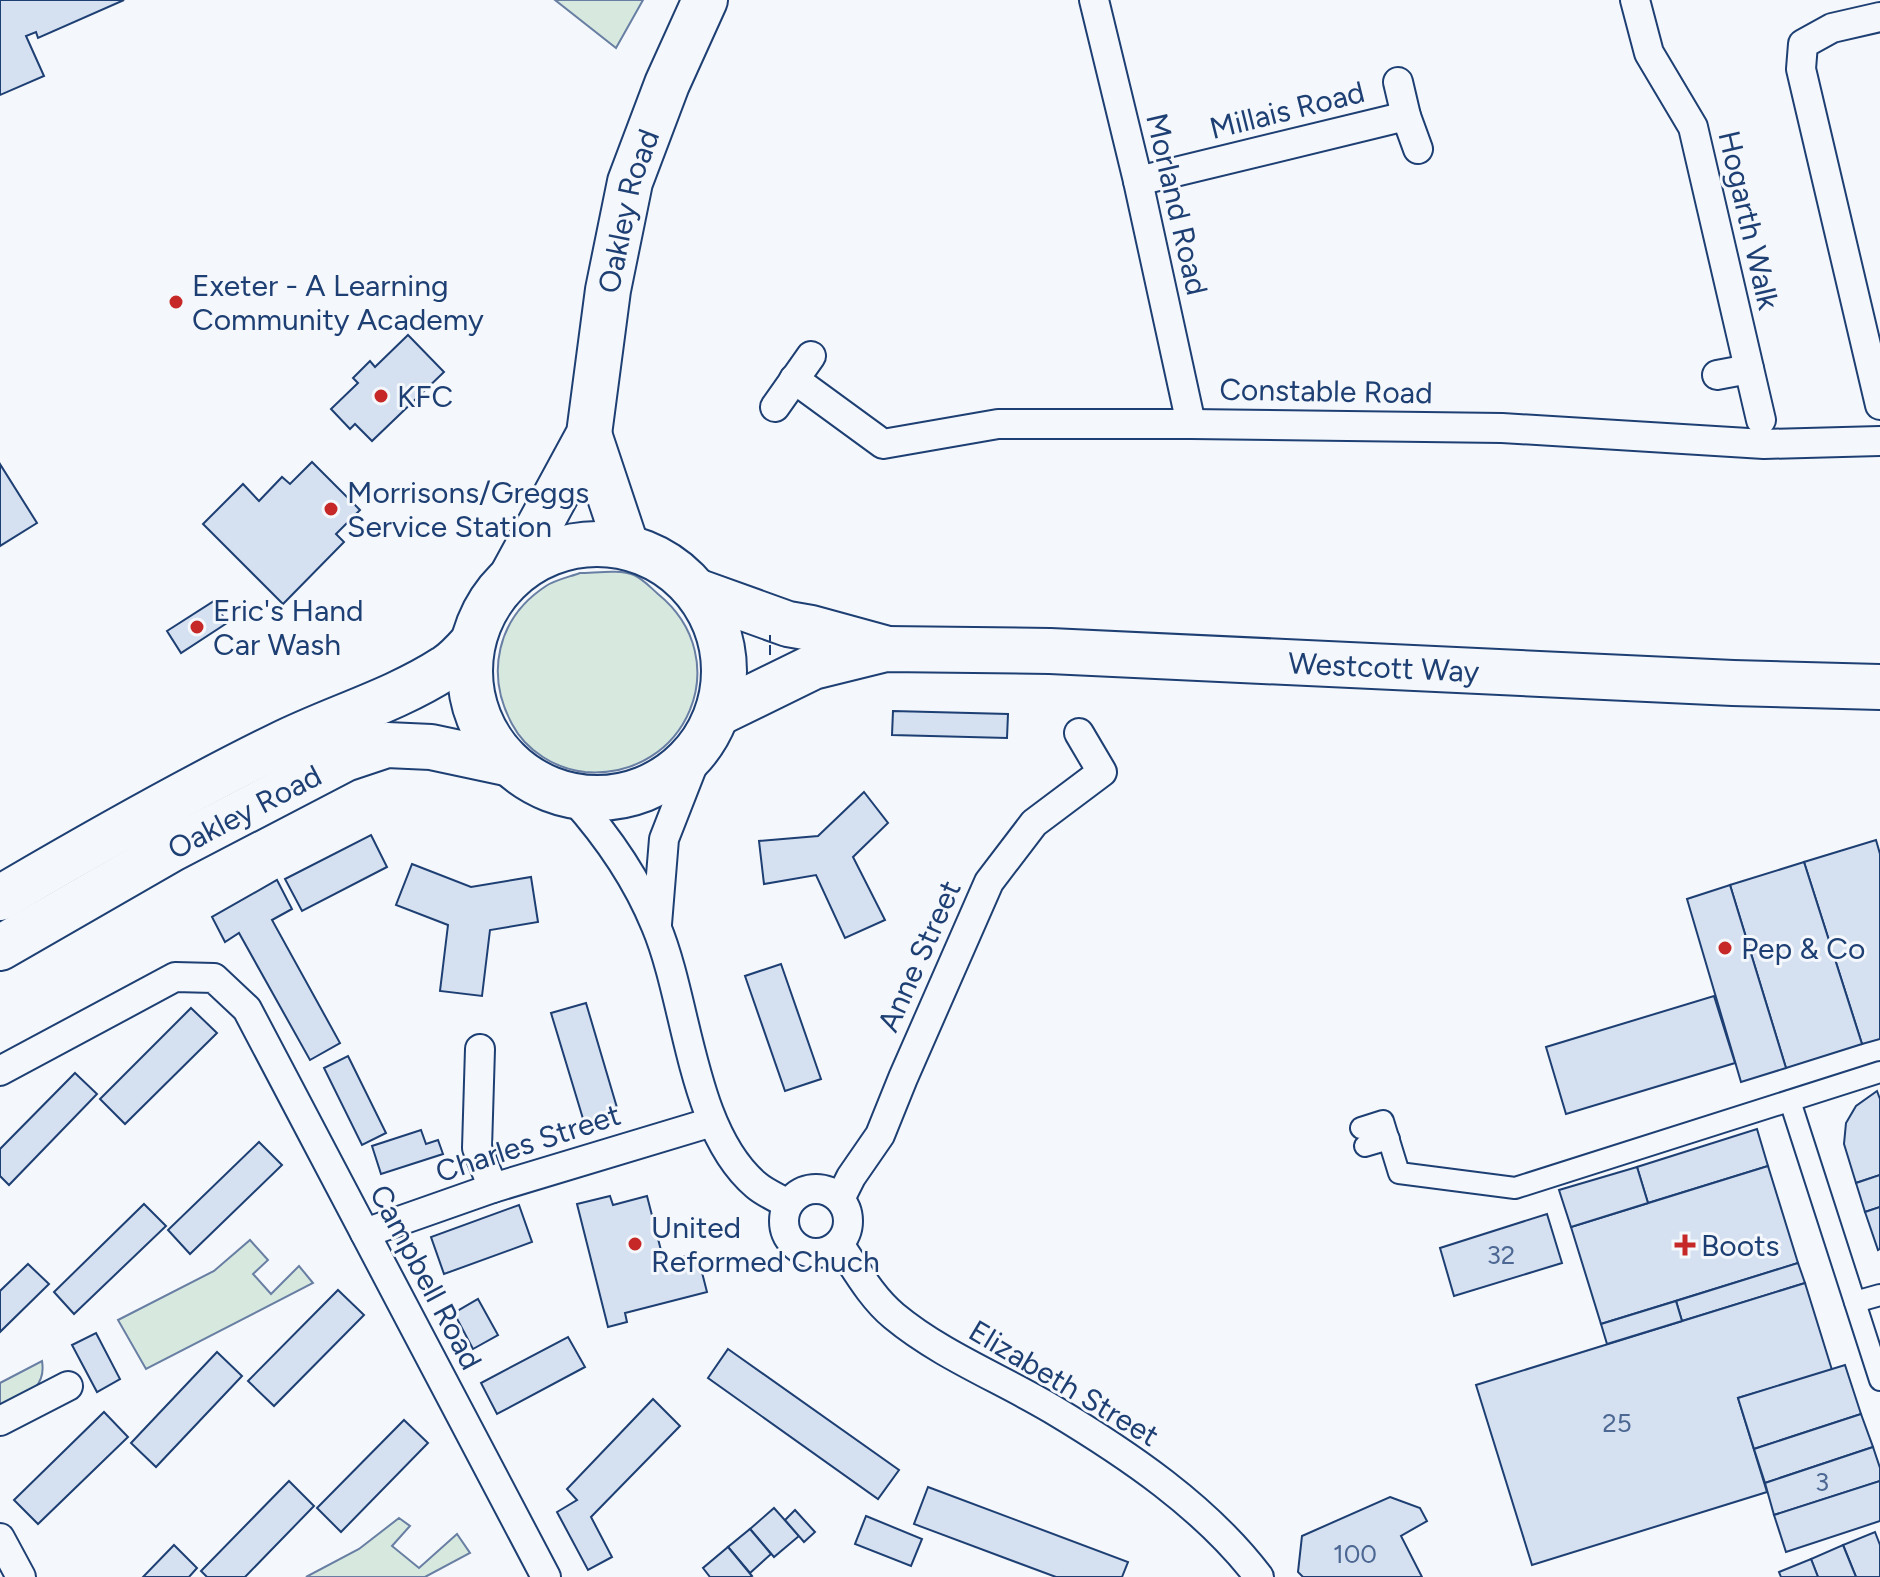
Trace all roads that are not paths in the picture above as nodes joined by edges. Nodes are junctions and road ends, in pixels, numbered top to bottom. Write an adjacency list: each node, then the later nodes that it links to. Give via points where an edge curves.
1 (705, 0): 17 (main road, Oakley Road, via 630,182 608,290)
2 (1094, 0): 8 (street, Morland Road)
3 (1635, 0): 10 (street, Hogarth Walk, via 1649,53 1693,127)
4 (1880, 17): 13 (street, via 1832,28 1803,44 1801,69)
5 (1398, 82): 6 (street)
6 (1406, 116): 7 (street); 8 (street, Millais Road)
7 (1418, 149)
8 (1138, 181): 16 (street, Morland Road)
9 (811, 356): 12 (street)
10 (1749, 369): 11 (street); 15 (street, Hogarth Walk)
11 (1717, 375)
12 (794, 379): 14 (street); 16 (street, Constable Road, via 883,444 998,424)
13 (1880, 405)
14 (775, 407)
15 (1761, 420)
16 (1191, 424): 18 (street, Constable Road, via 1502,428 1764,444)
17 (589, 434): 19 (main road); 20 (main road)
18 (1880, 441)
19 (626, 545): 20 (main road, via 596,543 552,552); 21 (main road, via 665,562)
20 (513, 574): 22 (main road, via 489,602)
21 (699, 592): 23 (main road, Westcott Way, via 788,624); 25 (main road, via 722,649 725,686)
22 (472, 643): 28 (main road, via 469,683 480,726); 30 (main road, Oakley Road, via 448,667 191,789)
23 (886, 649): 24 (main road, Westcott Way, via 1050,651); 25 (main road, Westcott Way, via 813,667)
24 (1880, 687)
25 (719, 713): 27 (main road)
26 (1079, 733): 40 (street, Anne Street, via 1102,772 1034,823 989,882 880,1135)
27 (698, 752): 29 (main road, via 666,780 624,797); 31 (street, via 664,839)
28 (506, 763): 29 (main road, via 531,782); 32 (main road, Oakley Road, via 431,747 387,745 345,759 172,849)
29 (573, 798): 31 (street, via 621,857)
30 (0, 898)
31 (657, 928): 37 (street)
32 (0, 948)
33 (480, 1049): 39 (street, via 477,1148)
34 (0, 1071): 42 (street, Campbell Road, via 175,977 214,978 247,1009)
35 (1880, 1072): 36 (street)
36 (1790, 1101): 38 (street, via 1515,1188 1399,1173 1383,1121); 45 (street)
37 (712, 1122): 39 (street, Charles Street); 41 (street, via 756,1185)
38 (1363, 1137)
39 (493, 1188): 42 (street, Charles Street)
40 (840, 1199): 41 (street, via 818,1188 796,1195); 43 (street, via 848,1221)
41 (788, 1204): 43 (street, via 785,1230 791,1242 815,1253)
42 (365, 1233): 51 (street, Campbell Road)
43 (839, 1244): 52 (street, Elizabeth Street, via 871,1293 894,1316 1138,1466 1200,1514)
44 (1880, 1295): 45 (street)
45 (1855, 1302): 46 (street)
46 (1878, 1374)
47 (68, 1386): 48 (street)
48 (0, 1421)
49 (0, 1538): 50 (street)
50 (21, 1577)
51 (546, 1577)
52 (1259, 1577)

